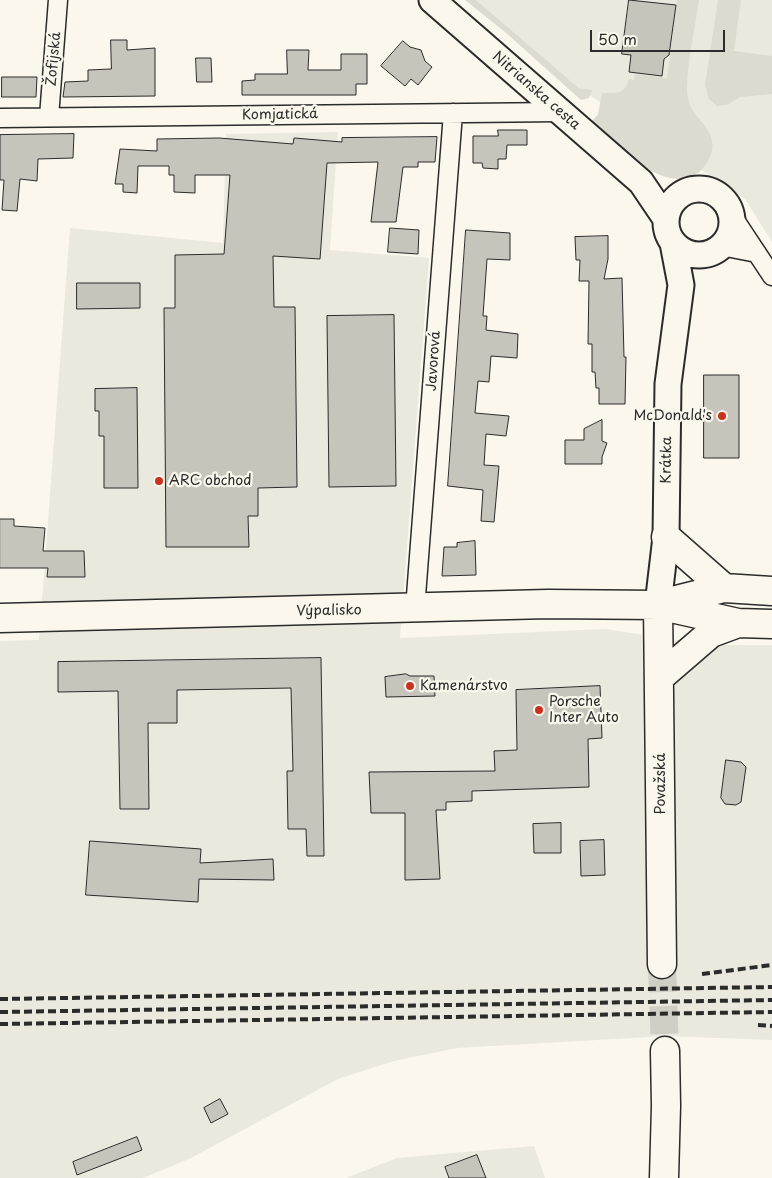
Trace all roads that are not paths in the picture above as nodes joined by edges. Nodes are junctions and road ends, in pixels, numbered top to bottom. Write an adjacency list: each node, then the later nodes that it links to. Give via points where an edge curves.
1 (58, 0): 5 (street, Žofijská)
2 (432, 0): 3 (main road, Nitrianska cesta)
3 (560, 112): 4 (street, Komjatická); 7 (main road, Nitrianska cesta)
4 (453, 113): 5 (street, Komjatická); 20 (street, Javorová)
5 (49, 117): 6 (street, Komjatická)
6 (0, 118)
7 (641, 182): 8 (main road, Nitrianska cesta); 10 (main road, Nitrianska cesta)
8 (682, 194): 9 (main road, via 699,189 712,192 722,199); 10 (main road, via 670,207)
9 (729, 211): 12 (main road, via 730,231); 13 (street)
10 (666, 219): 11 (main road, via 667,232)
11 (673, 243): 12 (main road, via 688,253); 15 (main road, Krátka)
12 (714, 250): 13 (street); 15 (main road)
13 (757, 254): 14 (street)
14 (772, 276)
15 (681, 285): 16 (main road, Krátka, via 668,384)
16 (666, 537): 17 (main road); 19 (main road, Krátka)
17 (724, 588): 18 (main road, Výpalisko); 19 (main road, Výpalisko)
18 (772, 591)
19 (658, 605): 20 (main road, Výpalisko); 22 (main road, Výpalisko); 24 (main road, Považská)
20 (414, 608): 21 (main road, Výpalisko)
21 (0, 618)
22 (738, 623): 23 (main road, Výpalisko); 24 (main road, via 711,633)
23 (772, 624)
24 (660, 677): 25 (main road, Považská)
25 (662, 964)
26 (665, 1052): 27 (main road)
27 (664, 1178)

